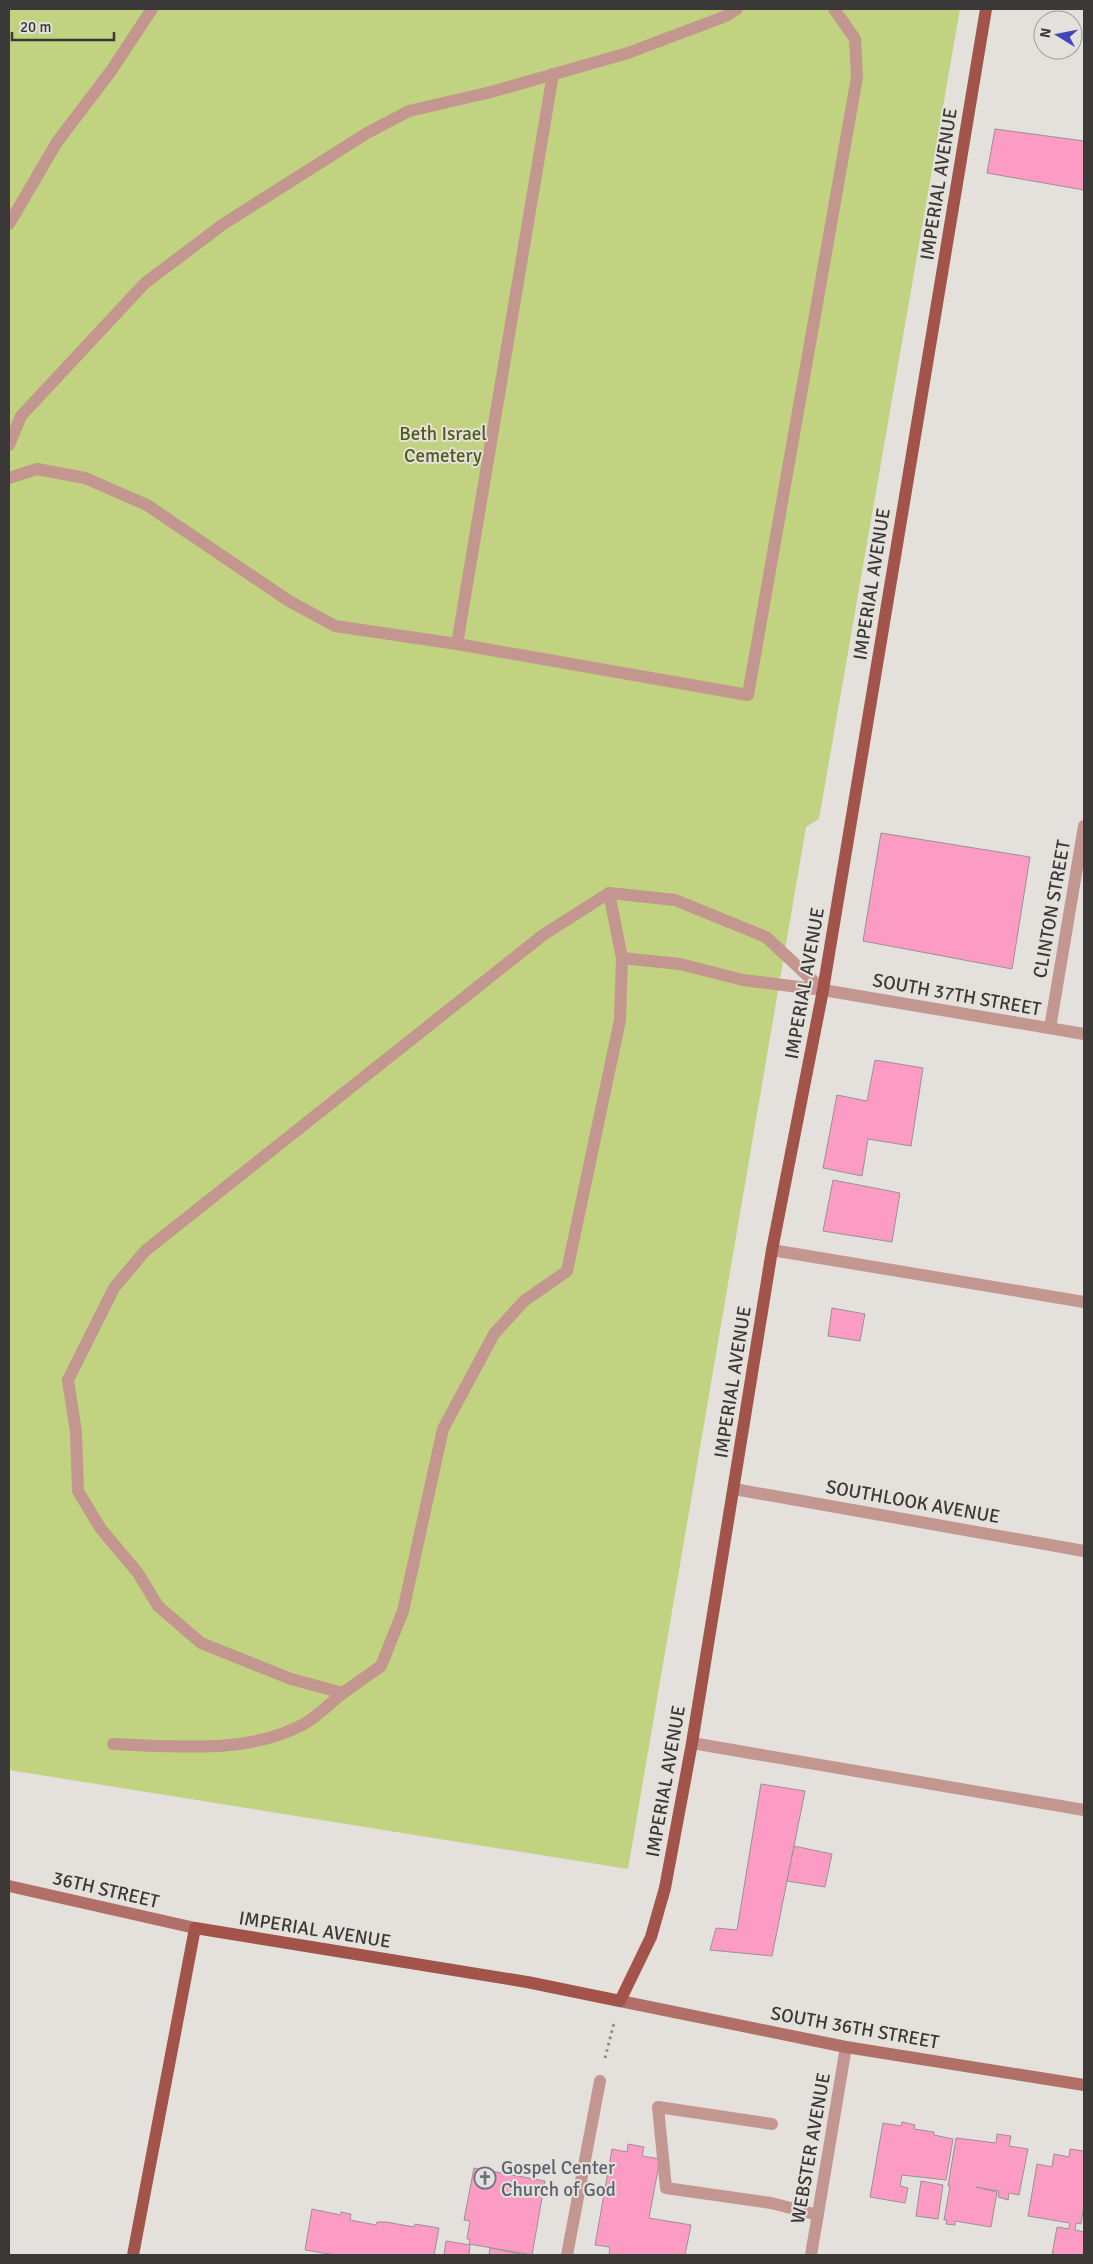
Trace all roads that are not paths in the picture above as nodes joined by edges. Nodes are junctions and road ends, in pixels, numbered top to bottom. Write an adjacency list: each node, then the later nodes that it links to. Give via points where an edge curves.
1 (152, 9): 6 (street, via 111,71 57,142)
2 (736, 9): 5 (street, via 726,16 628,53)
3 (834, 9): 9 (street, via 855,39 857,77 748,695)
4 (986, 9): 13 (main road, IMPERIAL AVENUE)
5 (553, 74): 7 (street, via 409,111 367,133 222,225 145,282 21,416); 9 (street)
6 (9, 224)
7 (9, 445)
8 (9, 478): 9 (street, via 37,469 85,478 148,505 289,602 335,626)
9 (457, 644)
10 (1084, 826): 14 (street, CLINTON STREET)
11 (609, 893): 12 (street); 13 (street, via 675,900 766,937); 20 (street, via 543,936 145,1251 114,1288 68,1380 76,1432 78,1491 100,1529 138,1573 158,1606 201,1643 291,1679)
12 (622, 958): 13 (street, SOUTH 37TH STREET, via 680,964 743,980); 20 (street, via 620,1020 567,1271 524,1301 494,1334 443,1429 403,1611 381,1666)
13 (823, 990): 14 (street, SOUTH 37TH STREET); 16 (main road, IMPERIAL AVENUE)
14 (1050, 1028): 15 (street, SOUTH 37TH STREET)
15 (1084, 1034)
16 (772, 1250): 17 (street); 18 (main road, IMPERIAL AVENUE)
17 (1084, 1302)
18 (734, 1489): 19 (street, SOUTHLOOK AVENUE); 21 (main road, IMPERIAL AVENUE)
19 (1084, 1551)
20 (342, 1693): 22 (street, via 304,1724 250,1744)
21 (692, 1743): 23 (street); 26 (main road, IMPERIAL AVENUE, via 665,1888 651,1937)
22 (113, 1744)
23 (1084, 1810)
24 (9, 1886): 25 (main road, 36TH STREET)
25 (195, 1928): 26 (main road, IMPERIAL AVENUE, via 527,1982); 32 (main road)
26 (620, 2001): 27 (main road, SOUTH 36TH STREET)
27 (846, 2047): 29 (main road, SOUTH 36TH STREET); 31 (street, WEBSTER AVENUE)
28 (600, 2081): 33 (street)
29 (1084, 2085)
30 (772, 2124): 31 (street, via 658,2107 666,2188 771,2203)
31 (818, 2215): 34 (street, WEBSTER AVENUE)
32 (133, 2255)
33 (567, 2255)
34 (811, 2255)

